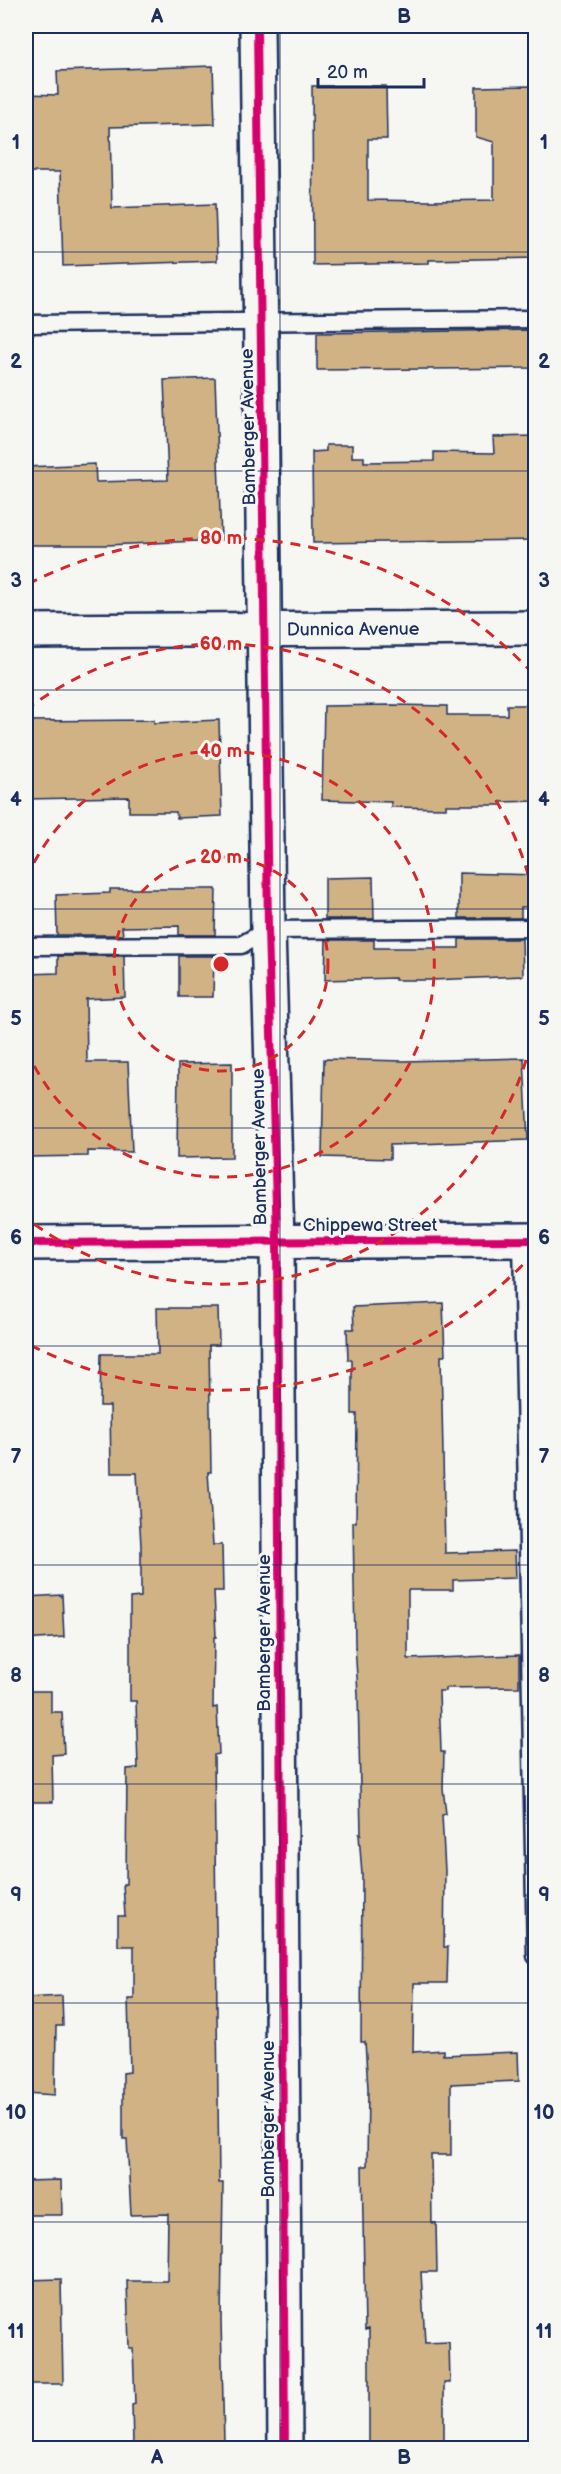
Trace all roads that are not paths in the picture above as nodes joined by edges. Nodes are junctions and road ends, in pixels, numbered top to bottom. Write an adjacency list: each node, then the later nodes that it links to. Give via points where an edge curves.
1 (257, 26): 3 (street, Bamberger Avenue)
2 (536, 319): 3 (lane)
3 (262, 322): 4 (lane); 6 (street, Bamberger Avenue)
4 (26, 324)
5 (536, 628): 6 (street, Dunnica Avenue)
6 (265, 629): 7 (street, Dunnica Avenue); 9 (street, Bamberger Avenue)
7 (26, 631)
8 (536, 928): 9 (lane)
9 (268, 930): 10 (lane, via 241,945); 11 (street, Bamberger Avenue)
10 (26, 946)
11 (277, 1240): 12 (street, Chippewa Street); 13 (street, Chippewa Street); 15 (street, Bamberger Avenue)
12 (529, 1240): 14 (lane)
13 (26, 1243)
14 (536, 1956)
15 (285, 2448)

